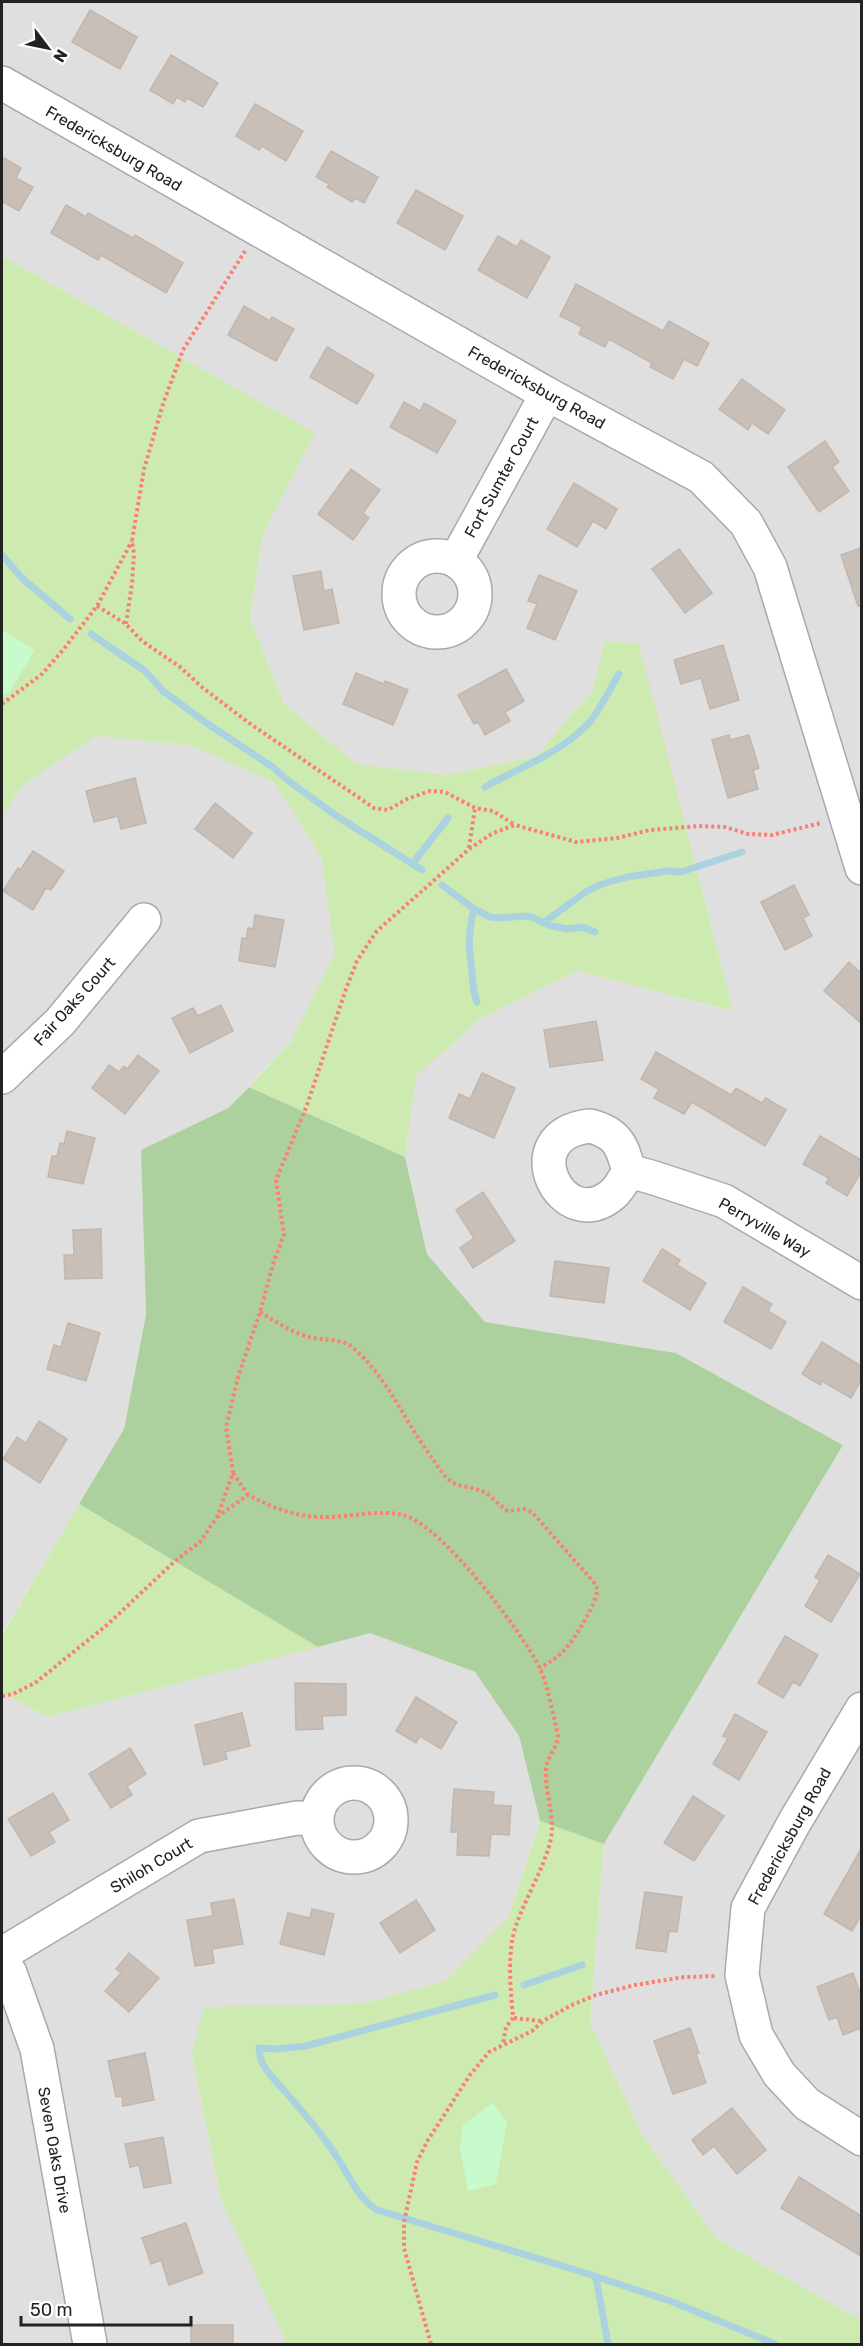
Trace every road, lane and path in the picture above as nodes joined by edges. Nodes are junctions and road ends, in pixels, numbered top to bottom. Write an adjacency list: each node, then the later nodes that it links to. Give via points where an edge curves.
1 (2, 83): 2 (street, Fredericksburg Road)
2 (257, 230): 3 (street, Fredericksburg Road); 4 (path, via 183,350 144,469)
3 (547, 394): 5 (street, Fort Sumter Court); 10 (street, Fredericksburg Road, via 701,477 746,523 770,567)
4 (132, 541): 6 (path); 7 (path, via 132,584)
5 (456, 560)
6 (97, 606): 7 (path); 8 (path, via 42,674)
7 (126, 624): 9 (path, via 142,641 249,723 374,808 388,810 430,791 445,792)
8 (2, 704)
9 (475, 808): 11 (path, via 493,811); 12 (path)
10 (846, 815): 11 (path, via 772,835 698,826 576,842); 13 (street, Fredericksburg Road)
11 (515, 825): 12 (path, via 493,833)
12 (469, 849): 18 (path, via 376,932 357,961 276,1180 284,1235)
13 (861, 868)
14 (144, 920): 15 (street, Fair Oaks Court, via 60,1022)
15 (2, 1077)
16 (629, 1172): 17 (street, Perryville Way, via 724,1201)
17 (861, 1283)
18 (260, 1312): 19 (path, via 226,1426); 22 (path, via 309,1337 350,1345 390,1391 420,1443 447,1478 482,1491 508,1511 532,1512 597,1586 597,1594 568,1647)
19 (233, 1473): 20 (path); 21 (path)
20 (248, 1495): 21 (path); 22 (path, via 294,1515 386,1513 406,1516 428,1529 454,1553 519,1633)
21 (217, 1517): 23 (path, via 200,1542 107,1625 35,1683)
22 (540, 1668): 29 (path, via 558,1736 546,1767 551,1838 514,1932 510,1951)
23 (2, 1696)
24 (861, 1709): 28 (street, Fredericksburg Road, via 748,1908)
25 (316, 1819): 26 (street, Shiloh Court, via 297,1818 199,1836)
26 (2, 1954)
27 (2, 1961): 33 (street, Seven Oaks Drive, via 10,1972 37,2049)
28 (742, 1975): 30 (path, via 684,1977 636,1985 596,1995); 32 (street, Fredericksburg Road, via 756,2035 779,2074 807,2104)
29 (513, 2018): 30 (path); 31 (path, via 506,2027)
30 (543, 2021): 31 (path, via 532,2031)
31 (503, 2044): 34 (path, via 489,2052 470,2074 443,2115 417,2162 408,2195 404,2248)
32 (861, 2139)
33 (90, 2344)
34 (431, 2344)

